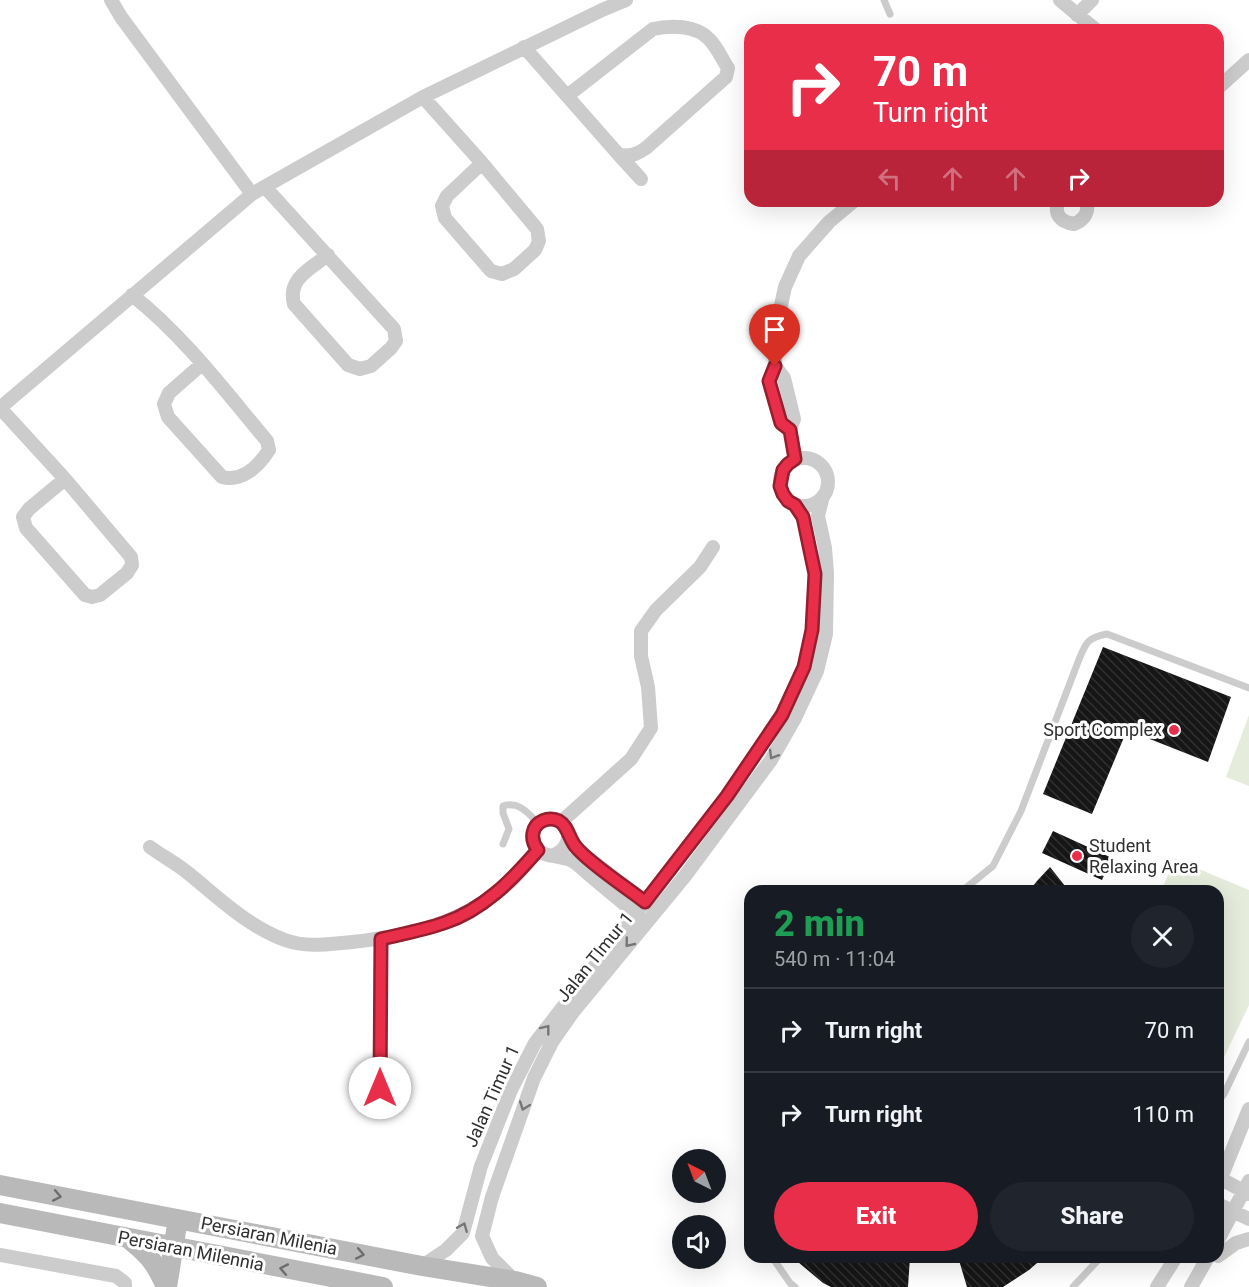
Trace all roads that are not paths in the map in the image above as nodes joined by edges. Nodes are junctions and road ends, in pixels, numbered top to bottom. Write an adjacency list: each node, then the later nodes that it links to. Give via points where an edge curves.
1 (111, 0): 19 (street)
2 (626, 0): 6 (street)
3 (884, 0): 7 (lane)
4 (1060, 0): 8 (street)
5 (1092, 0): 8 (street)
6 (598, 5): 10 (street)
7 (890, 14)
8 (1077, 15): 9 (street)
9 (1088, 24)
10 (524, 47): 13 (street); 14 (street)
11 (1249, 60): 12 (street)
12 (1224, 83)
13 (567, 96): 15 (street); 15 (street, via 654,29 671,25 709,37 728,68 726,77 646,148 627,157)
14 (423, 97): 16 (street); 18 (street)
15 (619, 155): 17 (street)
16 (482, 163): 16 (street, via 537,229 535,250 502,274 491,271 445,218 442,206 447,196)
17 (641, 179)
18 (265, 187): 19 (street); 23 (street)
19 (252, 194): 24 (street)
20 (847, 207): 27 (street, via 799,256 785,287 775,333 775,366 784,378 794,419 790,430)
21 (1055, 207): 22 (street, via 1061,220 1074,224 1085,217)
22 (1087, 207)
23 (328, 255): 23 (street, via 394,329 396,341 371,366 360,369 348,365 294,304 291,292 295,282)
24 (132, 295): 25 (street); 26 (street)
25 (202, 364): 25 (street, via 267,441 269,450 262,459 233,480 222,477 168,417 164,404 169,393)
26 (0, 408): 28 (street)
27 (795, 459): 29 (street, via 814,459 822,465 829,482); 30 (street, via 783,470 780,486 788,501)
28 (65, 479): 28 (street, via 131,557 127,573 93,597 85,595 26,528 23,517)
29 (822, 500): 30 (street, via 811,506); 41 (street, Jalan TImur 1, one-way to 41, via 818,516 827,573 826,634 817,671 771,760 685,876)
30 (795, 505): 41 (street, Jalan Timur 1, via 803,517 815,574 812,630 804,667 782,715)
31 (713, 547): 33 (street, via 700,567 656,610 641,631 651,728 631,759)
32 (1249, 688): 40 (lane, via 1107,634 1092,637 993,866)
33 (561, 822): 34 (street, via 550,819); 35 (street)
34 (538, 823): 36 (lane, via 520,806 503,806 509,829); 38 (street, via 533,840)
35 (569, 838): 39 (street, via 564,849); 41 (street)
36 (502, 844)
37 (150, 848): 43 (street, via 185,870 242,917 285,939 310,946)
38 (538, 850): 39 (street); 43 (street, via 512,880 470,911 445,923)
39 (554, 855): 42 (street, via 572,860)
40 (969, 885)
41 (650, 906): 42 (street, Jalan Timur 1)
42 (641, 917): 68 (street, Jalan Timur 1, one-way to 42, via 463,1233 482,1166 511,1090 535,1043); 69 (street, Jalan TImur 1, one-way to 69, via 552,1042 534,1078 492,1197 482,1236 492,1258)
43 (381, 939): 45 (street)
44 (1249, 1042): 46 (lane)
45 (380, 1088)
46 (1224, 1094)
47 (1249, 1109): 48 (street)
48 (1224, 1170)
49 (1224, 1183): 51 (street)
50 (0, 1185): 55 (main road, Persiaran Milenia, one-way to 55)
51 (1248, 1189): 53 (street)
52 (1224, 1207): 53 (street)
53 (1234, 1211): 56 (street); 57 (street)
54 (0, 1213): 58 (main road, Persiaran Milennia)
55 (178, 1219): 60 (main road); 68 (main road, Persiaran Milenia, one-way to 68)
56 (1249, 1219)
57 (1224, 1229)
58 (128, 1239): 60 (main road, Persiaran Milennia); 71 (main road, via 148,1254)
59 (1249, 1239): 61 (street)
60 (174, 1248): 63 (main road, Persiaran Milennia); 71 (main road)
61 (1224, 1251)
62 (0, 1255): 70 (street, via 116,1276)
63 (215, 1256): 71 (main road, via 190,1262); 72 (main road, Persiaran Milennia, one-way to 63)
64 (776, 1263): 74 (lane)
65 (1095, 1263): 75 (lane)
66 (1172, 1263): 76 (street)
67 (1204, 1263): 77 (street)
68 (422, 1266): 69 (main road, Persiaran Milenia)
69 (515, 1281): 73 (main road, Persiaran Milenia)
70 (125, 1287)
71 (167, 1287)
72 (383, 1287)
73 (537, 1287)
74 (795, 1287)
75 (1073, 1287)
76 (1157, 1287)
77 (1191, 1287)

